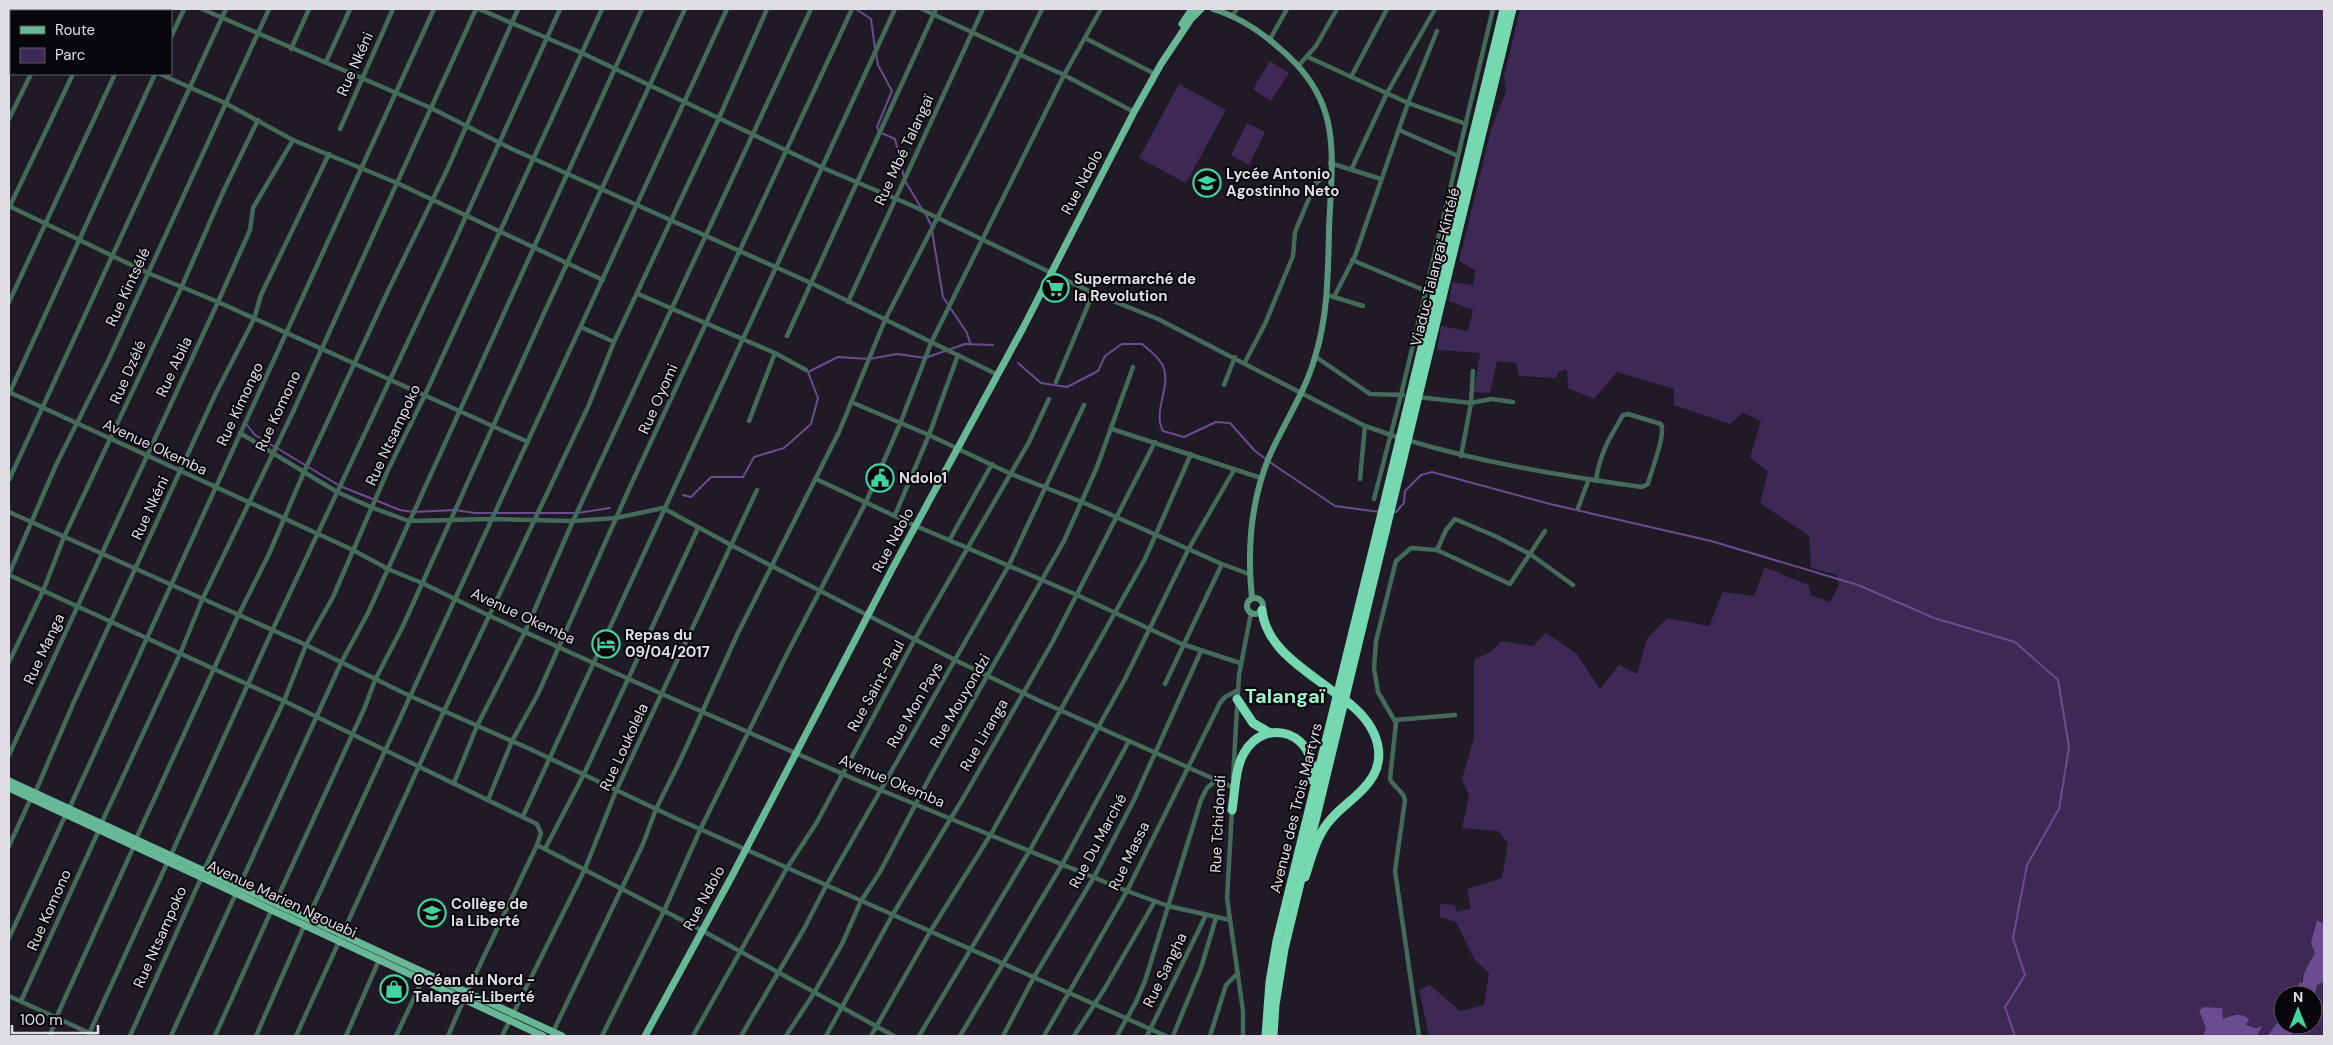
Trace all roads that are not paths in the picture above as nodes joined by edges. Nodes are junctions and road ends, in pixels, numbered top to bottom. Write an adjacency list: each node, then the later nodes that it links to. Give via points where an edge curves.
1 (13, 9): 36 (street)
2 (184, 9): 45 (street)
3 (202, 9): 40 (street)
4 (226, 9): 40 (street)
5 (269, 9): 44 (street, Rue Kintsélé)
6 (309, 9): 49 (street)
7 (350, 9): 54 (street)
8 (393, 9): 65 (street, Rue Nkéni)
9 (434, 9): 69 (street, Rue Kimongo)
10 (478, 9): 41 (street); 73 (street, Rue Komono)
11 (518, 9): 41 (street)
12 (560, 9): 46 (street)
13 (602, 9): 50 (street, Rue Ntsampoko)
14 (642, 9): 56 (street)
15 (685, 9): 66 (street)
16 (727, 9): 70 (street)
17 (767, 9): 75 (street)
18 (811, 9): 82 (street)
19 (852, 9): 85 (street, Rue Oyomi)
20 (894, 9): 90 (street)
21 (922, 9): 38 (street)
22 (983, 9): 43 (street, Rue Mbé Talangaï)
23 (1042, 9): 51 (street)
24 (1101, 9): 47 (street)
25 (1192, 9): 52 (main road)
26 (1202, 9): 52 (main road, Rue Ndolo, via 1191,19)
27 (1213, 9): 37 (street)
28 (1237, 9): 39 (street)
29 (1287, 9): 48 (street)
30 (1337, 9): 53 (street)
31 (1387, 9): 64 (street)
32 (1435, 9): 68 (street)
33 (1493, 9): 78 (street)
34 (1504, 9): 217 (highway, Viaduc Talangaï-Kintélé, bridge)
35 (1512, 9): 217 (highway, Viaduc Talangaï-Kintélé, bridge)
36 (18, 10)
37 (1221, 10): 39 (street)
38 (934, 11): 43 (street); 96 (street)
39 (1232, 16): 48 (street)
40 (222, 19): 44 (street); 67 (street)
41 (512, 22): 46 (street); 79 (street)
42 (1437, 31): 72 (street)
43 (972, 32): 51 (street); 99 (street, Rue Mbé Talangaï)
44 (257, 34): 49 (street); 71 (street, Rue Kintsélé)
45 (172, 35)
46 (547, 37): 50 (street); 84 (street)
47 (1086, 38): 57 (street); 63 (street)
48 (1270, 39): 55 (street)
49 (291, 49): 54 (street)
50 (582, 52): 56 (street); 88 (street, Rue Ntsampoko)
51 (1018, 54): 63 (street); 104 (street)
52 (1167, 56): 57 (main road, Rue Ndolo)
53 (1308, 57): 55 (street); 64 (street)
54 (326, 62): 65 (street)
55 (1300, 64): 89 (street, via 1326,108)
56 (616, 69): 66 (street); 93 (street)
57 (1155, 74): 74 (main road, Rue Ndolo)
58 (31, 75): 76 (street)
59 (73, 75): 102 (street)
60 (114, 75): 106 (street)
61 (155, 75): 110 (street)
62 (162, 75): 67 (street)
63 (1064, 75): 74 (street); 109 (street)
64 (1351, 77): 68 (street)
65 (362, 79): 69 (street); 80 (street, Rue Nkéni)
66 (650, 85): 70 (street); 98 (street)
67 (190, 88): 71 (street); 113 (street)
68 (1386, 93): 72 (street); 92 (street)
69 (396, 94): 73 (street); 91 (street, Rue Kimongo)
70 (684, 102): 75 (street); 101 (street)
71 (224, 103): 77 (street); 118 (street, Rue Kintsélé)
72 (1408, 103): 78 (street); 81 (street)
73 (430, 108): 79 (street); 97 (street, Rue Komono)
74 (1134, 112): 117 (main road, Rue Ndolo)
75 (719, 118): 82 (street); 105 (street)
76 (9, 119)
77 (258, 120): 83 (street); 121 (street, Rue Dzélé, via 222,192)
78 (1466, 124): 87 (street)
79 (466, 126): 84 (street); 100 (street)
80 (340, 129)
81 (1399, 130): 87 (street); 95 (street)
82 (752, 133): 85 (street); 108 (street)
83 (293, 140): 86 (street); 127 (street, Rue Abila, via 252,208 250,230)
84 (498, 142): 88 (street); 103 (street)
85 (786, 149): 90 (street); 112 (street, Rue Oyomi)
86 (329, 154): 91 (street); 131 (street, Rue Nkéni, via 261,295)
87 (1458, 156): 122 (street)
88 (532, 158): 93 (street); 107 (street, Rue Ntsampoko)
89 (1330, 163): 92 (street); 94 (street)
90 (821, 167): 96 (street); 116 (street)
91 (362, 168): 97 (street); 135 (street, Rue Kimongo)
92 (1352, 168): 95 (street)
93 (568, 173): 98 (street); 111 (street)
94 (1330, 175): 125 (street); 145 (street, via 1315,184 1296,232 1293,256 1265,324)
95 (1381, 179): 114 (street)
96 (856, 182): 99 (street); 120 (street)
97 (397, 183): 100 (street); 140 (street, Rue Komono)
98 (602, 188): 101 (street); 115 (street)
99 (895, 199): 104 (street); 128 (street, Rue Mbé Talangaï)
100 (432, 200): 103 (street); 146 (street)
101 (637, 204): 105 (street); 119 (street)
102 (9, 208): 106 (street)
103 (467, 216): 107 (street); 151 (street)
104 (938, 218): 109 (street); 132 (street)
105 (672, 220): 108 (street); 124 (street)
106 (46, 224): 110 (street); 126 (street)
107 (499, 231): 111 (street); 157 (street, Rue Ntsampoko)
108 (706, 236): 112 (street); 130 (street)
109 (984, 240): 117 (street); 139 (street)
110 (80, 241): 113 (street); 154 (street)
111 (534, 247): 115 (street); 164 (street)
112 (740, 250): 116 (street); 133 (street, Rue Oyomi)
113 (112, 257): 118 (street); 163 (street)
114 (1352, 260): 122 (street); 125 (street)
115 (567, 263): 119 (street); 169 (street)
116 (775, 267): 120 (street); 137 (street)
117 (1051, 271): 123 (street); 150 (main road, Rue Ndolo)
118 (148, 273): 121 (street); 166 (street, Rue Kintsélé)
119 (603, 280): 134 (street)
120 (811, 282): 128 (street); 136 (street)
121 (182, 286): 127 (street); 174 (street, Rue Dzélé)
122 (1426, 291): 156 (street)
123 (1093, 293): 143 (street, via 1158,319); 152 (street)
124 (638, 294): 130 (street); 138 (street)
125 (1330, 296): 129 (street); 144 (street)
126 (9, 302)
127 (218, 302): 131 (street); 180 (street, Rue Abila)
128 (848, 302): 132 (street)
129 (1362, 306)
130 (671, 310): 133 (street); 213 (street)
131 (254, 319): 135 (street); 184 (street, Rue Nkéni)
132 (885, 320): 139 (street); 159 (street)
133 (706, 324): 137 (street); 206 (street, Rue Oyomi)
134 (581, 327): 138 (street); 175 (street)
135 (286, 334): 140 (street); 171 (street, Rue Kimongo)
136 (786, 336)
137 (741, 340): 141 (street); 202 (street)
138 (614, 342): 209 (street, via 588,407)
139 (931, 343): 142 (street); 167 (street)
140 (320, 350): 146 (street); 178 (street, Rue Komono)
141 (775, 353): 148 (street); 165 (street)
142 (958, 354): 150 (street); 172 (street)
143 (1235, 357): 145 (street); 153 (street)
144 (1316, 357): 155 (street); 156 (street, via 1370,394)
145 (1245, 362): 155 (street)
146 (355, 366): 151 (street); 185 (street)
147 (1133, 367): 170 (street, Rue Mouyondzi)
148 (806, 370)
149 (1473, 371): 161 (street)
150 (998, 375): 177 (main road, Rue Ndolo)
151 (390, 381): 157 (street); 196 (street)
152 (1056, 382)
153 (1224, 385)
154 (9, 393): 163 (street, Avenue Okemba)
155 (1302, 393): 168 (street); 187 (street)
156 (1401, 395): 161 (street); 173 (street)
157 (424, 397): 164 (street); 201 (street, Rue Ntsampoko)
158 (1049, 399): 186 (street, Rue Saint-Paul)
159 (851, 402): 167 (street); 191 (street)
160 (1513, 402): 161 (street, via 1491,399)
161 (1471, 403): 181 (street)
162 (1084, 405): 194 (street, Rue Mon Pays)
163 (43, 408): 166 (street, Avenue Okemba); 190 (street)
164 (460, 412): 169 (street); 212 (street)
165 (749, 421)
166 (76, 424): 174 (street, Avenue Okemba); 214 (street, Rue Kintsélé)
167 (900, 424): 172 (street); 198 (street)
168 (1365, 426): 173 (street); 188 (street)
169 (493, 427): 175 (street); 211 (street)
170 (1112, 429): 176 (street); 199 (street, Rue Mouyondzi)
171 (240, 433): 178 (street); 193 (street, Rue Kimongo)
172 (929, 435): 177 (street); 205 (street)
173 (1391, 435): 181 (street); 197 (street)
174 (111, 440): 180 (street, Avenue Okemba); 221 (street, Rue Dzélé)
175 (528, 442): 208 (street)
176 (1155, 442): 179 (street); 207 (street, Rue Liranga)
177 (958, 448): 182 (street); 215 (main road, Rue Ndolo)
178 (272, 451): 185 (street); 200 (street, Rue Komono)
179 (1191, 454): 183 (street); 219 (street)
180 (146, 455): 184 (street, Avenue Okemba); 228 (street, Rue Abila)
181 (1461, 456): 189 (street)
182 (992, 464): 186 (street); 222 (street)
183 (1234, 470): 187 (street); 226 (street)
184 (181, 472): 193 (street, Avenue Okemba); 234 (street, Rue Nkéni)
185 (304, 472): 196 (street); 210 (street)
186 (1011, 474): 194 (street); 224 (street, Rue Saint-Paul)
187 (1261, 478): 235 (street, via 1253,518)
188 (1360, 479)
189 (1589, 479): 192 (street); 203 (street)
190 (9, 480)
191 (816, 480): 198 (street); 231 (street)
192 (1596, 481): 192 (street, via 1604,446 1623,415 1661,424 1658,451 1645,487)
193 (215, 488): 200 (street, Avenue Okemba); 240 (street, Rue Kimongo)
194 (1046, 488): 199 (street); 232 (street, Rue Mon Pays)
195 (757, 490): 223 (street, Rue Loukolela)
196 (337, 492): 201 (street); 220 (street)
197 (1374, 499)
198 (866, 502): 205 (street); 242 (street)
199 (1082, 502): 207 (street); 237 (street, Rue Mouyondzi)
200 (249, 504): 210 (street, Avenue Okemba); 246 (street, Rue Komono)
201 (373, 508): 212 (street); 225 (street, Rue Ntsampoko)
202 (663, 508): 206 (street); 216 (street); 267 (street)
203 (1578, 508)
204 (9, 512): 214 (street)
205 (895, 515): 215 (street)
206 (616, 518): 213 (street); 262 (street, Rue Oyomi)
207 (1118, 518): 219 (street); 243 (street, Rue Liranga)
208 (492, 519): 209 (street); 211 (street); 245 (street)
209 (535, 519): 213 (street); 252 (street)
210 (283, 520): 220 (street, Avenue Okemba); 251 (street)
211 (450, 520): 212 (street); 238 (street)
212 (409, 521): 233 (street)
213 (573, 521): 257 (street)
214 (31, 522): 221 (street); 236 (street, Rue Kintsélé)
215 (916, 526): 222 (street); 253 (main road, Rue Ndolo)
216 (698, 528): 223 (street); 272 (street)
217 (1381, 531): 316 (highway, Avenue des Trois Martyrs); 342 (highway, Avenue des Trois Martyrs)
218 (1545, 531): 229 (street)
219 (1155, 534): 226 (street); 249 (street)
220 (318, 535): 225 (street, Avenue Okemba); 256 (street)
221 (64, 537): 228 (street); 241 (street, Rue Dzélé)
222 (950, 539): 224 (street)
223 (731, 545): 231 (street); 277 (street, Rue Loukolela)
224 (969, 546): 232 (street); 259 (street, Rue Saint-Paul)
225 (353, 550): 233 (street, Avenue Okemba); 261 (street, Rue Ntsampoko)
226 (1188, 550): 230 (street); 255 (street)
227 (1437, 550): 229 (street, via 1510,584); 229 (street, via 1455,519); 286 (street, via 1411,548 1401,555 1394,566 1382,614 1375,644 1374,677 1378,692)
228 (101, 554): 234 (street); 247 (street, Rue Abila)
229 (1530, 554): 239 (street)
230 (1222, 564): 235 (street); 260 (street)
231 (771, 565): 242 (street); 283 (street)
232 (1009, 565): 237 (street); 265 (street, Rue Mon Pays)
233 (388, 569): 238 (street, Avenue Okemba); 268 (street)
234 (135, 570): 240 (street); 254 (street, Rue Nkéni)
235 (1249, 574): 244 (street)
236 (9, 575): 241 (street)
237 (1043, 580): 243 (street); 271 (street, Rue Mouyondzi)
238 (422, 583): 245 (street, Avenue Okemba); 273 (street)
239 (1573, 584)
240 (170, 585): 246 (street); 258 (street, Rue Kimongo)
241 (43, 591): 247 (street); 266 (street, Rue Dzélé)
242 (820, 591): 253 (street); 289 (street)
243 (1077, 594): 249 (street); 276 (street, Rue Liranga)
244 (1252, 598): 248 (street, via 1261,600); 250 (street, via 1247,607)
245 (455, 599): 252 (street, Avenue Okemba); 279 (street)
246 (202, 600): 251 (street); 264 (street, Rue Komono)
247 (77, 607): 254 (street); 297 (street, Rue Manga)
248 (1262, 610): 250 (street, via 1258,614); 342 (highway, bridge, via 1264,625 1274,641 1367,720 1379,750 1376,768 1363,790 1333,817 1321,833)
249 (1115, 613): 255 (street); 281 (street)
250 (1251, 613): 269 (street, Rue Tchidondi)
251 (238, 616): 256 (street); 270 (street)
252 (490, 616): 257 (street, Avenue Okemba); 282 (street)
253 (868, 616): 259 (street); 295 (main road, Rue Ndolo)
254 (112, 623): 258 (street); 310 (street, Rue Nkéni)
255 (1150, 630): 260 (street); 288 (street)
256 (272, 631): 261 (street); 275 (street)
257 (525, 632): 262 (street, Avenue Okemba); 287 (street)
258 (146, 638): 264 (street); 315 (street, Rue Kimongo)
259 (915, 640): 265 (street); 301 (street, Rue Saint-Paul)
260 (1182, 644): 263 (street); 274 (street)
261 (306, 645): 268 (street); 280 (street, Rue Ntsampoko)
262 (559, 647): 267 (street, Avenue Okemba); 292 (street, Rue Oyomi)
263 (1201, 651): 269 (street); 296 (street, Rue Du Marché)
264 (180, 654): 270 (street); 319 (street, Rue Komono)
265 (955, 660): 271 (street); 308 (street, Rue Mon Pays)
266 (9, 662)
267 (592, 662): 272 (street, Avenue Okemba); 298 (street)
268 (342, 663): 273 (street); 285 (street)
269 (1240, 664): 278 (street, Rue Tchidondi)
270 (214, 669): 275 (street); 322 (street)
271 (989, 676): 276 (street); 312 (street, Rue Mouyondzi)
272 (629, 679): 277 (street, Avenue Okemba); 302 (street)
273 (375, 680): 279 (street); 291 (street)
274 (1165, 684)
275 (249, 686): 280 (street); 328 (street)
276 (1023, 693): 281 (street); 318 (street, Rue Liranga)
277 (662, 694): 283 (street, Avenue Okemba); 309 (street, Rue Loukolela)
278 (1238, 695): 290 (highway, via 1253,723); 300 (street, Rue Massa, via 1225,697 1220,703); 306 (street, Rue Tchidondi)
279 (410, 696): 282 (street); 294 (street)
280 (284, 701): 285 (street); 332 (street, Rue Ntsampoko)
281 (1060, 710): 288 (street); 321 (street)
282 (444, 712): 287 (street); 299 (street)
283 (704, 712): 289 (street, Avenue Okemba); 313 (street)
284 (1455, 715): 286 (street)
285 (318, 717): 291 (street); 336 (street)
286 (1395, 720): 409 (street, via 1390,779 1405,800 1395,871)
287 (477, 726): 292 (street); 305 (street)
288 (1098, 728): 293 (street); 327 (street)
289 (751, 732): 295 (street, Avenue Okemba); 320 (street)
290 (1270, 733): 314 (highway, via 1253,741 1244,753); 316 (highway, via 1295,738 1310,754 1313,774)
291 (352, 734): 294 (street); 340 (street)
292 (512, 741): 298 (street); 311 (street, Rue Oyomi)
293 (1129, 741): 296 (street); 329 (street)
294 (385, 751): 299 (street); 348 (street)
295 (797, 752): 301 (street, Avenue Okemba); 326 (main road, Rue Ndolo)
296 (1156, 754): 300 (street); 333 (street, Rue Du Marché)
297 (9, 755)
298 (547, 758): 302 (street); 317 (street)
299 (419, 767): 305 (street); 351 (street)
300 (1187, 768): 304 (street); 337 (street, Rue Massa)
301 (842, 773): 308 (street, Avenue Okemba); 330 (street, Rue Saint-Paul, via 817,822)
302 (584, 774): 309 (street); 325 (street)
303 (9, 781): 310 (main road)
304 (1215, 781): 306 (street); 341 (street, via 1207,788 1198,809)
305 (454, 784): 311 (street)
306 (1232, 786): 314 (street, Rue Tchidondi)
307 (9, 788): 310 (main road, Avenue Marien Ngouabi)
308 (882, 790): 312 (street, Avenue Okemba); 334 (street, Rue Mon Pays)
309 (616, 791): 313 (street); 331 (street, Rue Loukolela)
310 (33, 796): 315 (main road, Avenue Marien Ngouabi); 324 (street, Rue Nkéni)
311 (488, 800): 317 (street)
312 (915, 804): 318 (street, Avenue Okemba); 338 (street, Rue Mouyondzi)
313 (656, 809): 320 (street); 335 (street)
314 (1232, 810): 347 (street, Rue Tchidondi, via 1227,883)
315 (67, 811): 319 (main road, Avenue Marien Ngouabi); 352 (street, Rue Kimongo)
316 (1307, 811): 407 (highway, Avenue des Trois Martyrs, via 1273,966 1266,1010)
317 (523, 816): 323 (street, via 539,826 541,833)
318 (949, 818): 321 (street, Avenue Okemba); 344 (street, Rue Liranga)
319 (100, 827): 322 (main road, Avenue Marien Ngouabi); 365 (street, Rue Komono)
320 (700, 830): 326 (street); 343 (street)
321 (991, 834): 327 (street, Avenue Okemba); 350 (street)
322 (135, 842): 328 (main road, Avenue Marien Ngouabi); 369 (street)
323 (537, 844): 325 (street); 364 (street)
324 (9, 846)
325 (546, 847): 331 (street)
326 (745, 848): 330 (street); 349 (main road, Rue Ndolo)
327 (1030, 850): 329 (street, Avenue Okemba); 353 (street)
328 (169, 858): 332 (main road, Avenue Marien Ngouabi); 374 (street)
329 (1063, 863): 333 (street, Avenue Okemba); 356 (street)
330 (787, 868): 334 (street); 354 (street, Rue Saint-Paul)
331 (585, 869): 335 (street); 368 (street, Rue Loukolela)
332 (203, 873): 336 (main road, Avenue Marien Ngouabi); 377 (street, Rue Ntsampoko)
333 (1094, 877): 337 (street, Avenue Okemba); 359 (street, Rue Du Marché)
334 (826, 886): 338 (street); 357 (street, Rue Mon Pays)
335 (622, 889): 343 (street); 373 (street)
336 (239, 890): 340 (main road, Avenue Marien Ngouabi); 378 (street)
337 (1127, 891): 339 (street, Avenue Okemba); 361 (street, Rue Massa)
338 (861, 901): 344 (street); 362 (street, Rue Mouyondzi, via 842,944)
339 (1155, 901): 341 (street, Avenue Okemba); 366 (street)
340 (274, 906): 348 (main road, Avenue Marien Ngouabi); 379 (street)
341 (1168, 906): 345 (street, Avenue Okemba); 370 (street, via 1145,981)
342 (1294, 910): 408 (highway, Avenue des Trois Martyrs, via 1278,975)
343 (664, 911): 349 (street); 388 (street)
344 (893, 914): 350 (street); 367 (street, Rue Liranga)
345 (1206, 915): 346 (street, Avenue Okemba); 372 (street, Rue Sangha)
346 (1216, 918): 347 (street, Avenue Okemba); 404 (street, via 1201,968)
347 (1230, 920): 358 (street, Rue Tchidondi)
348 (307, 922): 351 (main road, Avenue Marien Ngouabi); 380 (street)
349 (703, 931): 354 (street); 389 (main road, Rue Ndolo)
350 (930, 932): 353 (street); 371 (street)
351 (340, 937): 355 (main road, Avenue Marien Ngouabi); 364 (main road); 381 (street)
352 (9, 938)
353 (969, 950): 356 (street); 396 (street)
354 (740, 952): 357 (street); 390 (street, Rue Saint-Paul)
355 (380, 959): 360 (main road, Avenue Marien Ngouabi); 382 (street)
356 (1002, 963): 359 (street); 397 (street)
357 (778, 973): 362 (street); 391 (street, Rue Mon Pays)
358 (1238, 973): 405 (street, via 1226,985); 406 (street, Rue Tchidondi, via 1244,1011)
359 (1034, 977): 361 (street); 398 (street, Rue Du Marché)
360 (423, 979): 364 (main road, Avenue Marien Ngouabi); 383 (street)
361 (1068, 992): 366 (street); 399 (street, Rue Massa)
362 (814, 993): 367 (street); 392 (street, Rue Mouyondzi)
363 (9, 996): 365 (street)
364 (465, 996): 368 (main road, Avenue Marien Ngouabi); 384 (street)
365 (22, 1001): 369 (street)
366 (1094, 1004): 370 (street); 400 (street)
367 (842, 1009): 371 (street); 393 (street, Rue Liranga)
368 (511, 1017): 373 (main road); 385 (street, Rue Loukolela); 386 (main road, Avenue Marien Ngouabi)
369 (56, 1018): 374 (street); 375 (street)
370 (1125, 1020): 372 (street); 401 (street)
371 (876, 1027): 394 (street); 395 (street)
372 (1150, 1029): 402 (street, Rue Sangha); 403 (street)
373 (553, 1032): 387 (main road)
374 (89, 1035): 376 (street)
375 (50, 1036)
376 (96, 1036)
377 (130, 1036)
378 (171, 1036)
379 (216, 1036)
380 (256, 1036)
381 (296, 1036)
382 (346, 1036)
383 (396, 1036)
384 (448, 1036)
385 (502, 1036)
386 (543, 1036)
387 (562, 1036)
388 (602, 1036)
389 (645, 1036)
390 (693, 1036)
391 (741, 1036)
392 (786, 1036)
393 (826, 1036)
394 (871, 1036)
395 (894, 1036)
396 (919, 1036)
397 (960, 1036)
398 (1003, 1036)
399 (1044, 1036)
400 (1074, 1036)
401 (1117, 1036)
402 (1147, 1036)
403 (1166, 1036)
404 (1173, 1036)
405 (1210, 1036)
406 (1243, 1036)
407 (1266, 1036)
408 (1273, 1036)
409 (1419, 1036)

